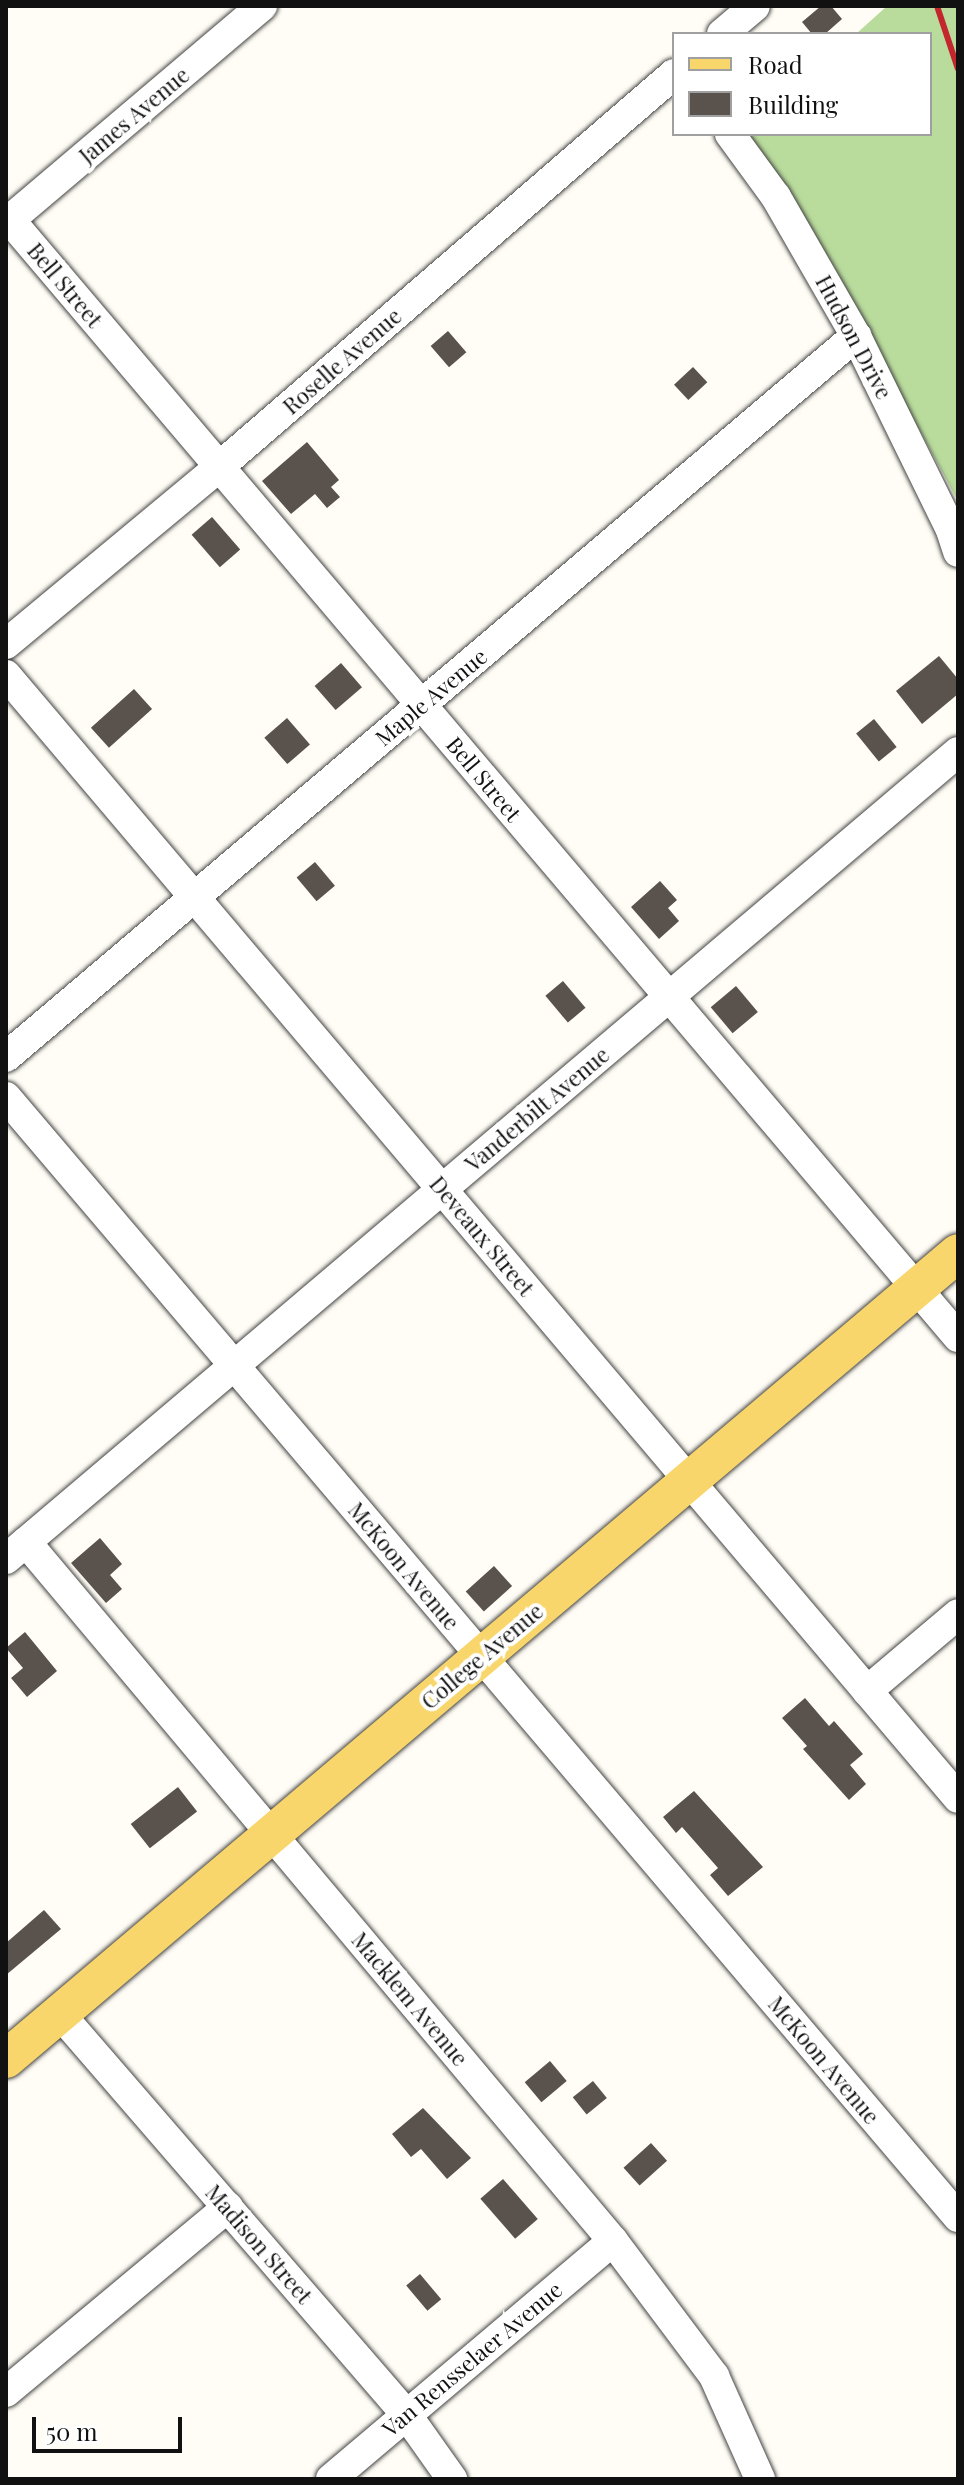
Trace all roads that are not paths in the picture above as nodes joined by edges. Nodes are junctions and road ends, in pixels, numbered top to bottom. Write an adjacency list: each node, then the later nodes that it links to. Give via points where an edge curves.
1 (262, 6): 6 (street, James Avenue)
2 (755, 6): 3 (street)
3 (724, 32)
4 (672, 76): 8 (street, Roselle Avenue)
5 (731, 136): 7 (street, Hudson Drive, via 776,197)
6 (8, 222): 8 (street, Bell Street)
7 (856, 336): 9 (street, Hudson Drive); 12 (street, Maple Avenue)
8 (219, 467): 10 (street, Roselle Avenue); 12 (street, Bell Street)
9 (958, 552)
10 (6, 644)
11 (6, 675): 14 (street, Deveaux Street)
12 (421, 705): 14 (street, Maple Avenue); 15 (street, Bell Street)
13 (958, 752): 15 (street, Vanderbilt Avenue)
14 (195, 898): 16 (street, Maple Avenue); 18 (street, Deveaux Street)
15 (669, 997): 18 (street, Vanderbilt Avenue); 20 (street, Bell Street)
16 (6, 1057)
17 (6, 1097): 22 (street, McKoon Avenue)
18 (442, 1189): 22 (street, Vanderbilt Avenue); 23 (street, Deveaux Street)
19 (958, 1253): 20 (main road, College Avenue)
20 (916, 1287): 21 (street, Bell Street); 23 (main road, College Avenue)
21 (958, 1337)
22 (234, 1366): 24 (street, Vanderbilt Avenue); 26 (street, McKoon Avenue)
23 (688, 1480): 26 (main road, College Avenue); 27 (street, Deveaux Street)
24 (16, 1550): 29 (street, Macklem Avenue)
25 (958, 1614): 27 (street)
26 (481, 1656): 29 (main road, College Avenue); 33 (street, McKoon Avenue)
27 (867, 1691): 28 (street, Deveaux Street)
28 (958, 1798)
29 (271, 1835): 30 (main road, College Avenue); 34 (street, Macklem Avenue)
30 (60, 2014): 31 (main road, College Avenue); 32 (street, Madison Street)
31 (6, 2059)
32 (228, 2207): 35 (street); 36 (street, Madison Street)
33 (958, 2217)
34 (613, 2241): 36 (street, Van Rensselaer Avenue); 39 (street, Macklem Avenue, via 714,2376)
35 (6, 2392)
36 (406, 2414): 37 (street, Van Rensselaer Avenue); 38 (street, Madison Street)
37 (331, 2479)
38 (452, 2479)
39 (760, 2479)

